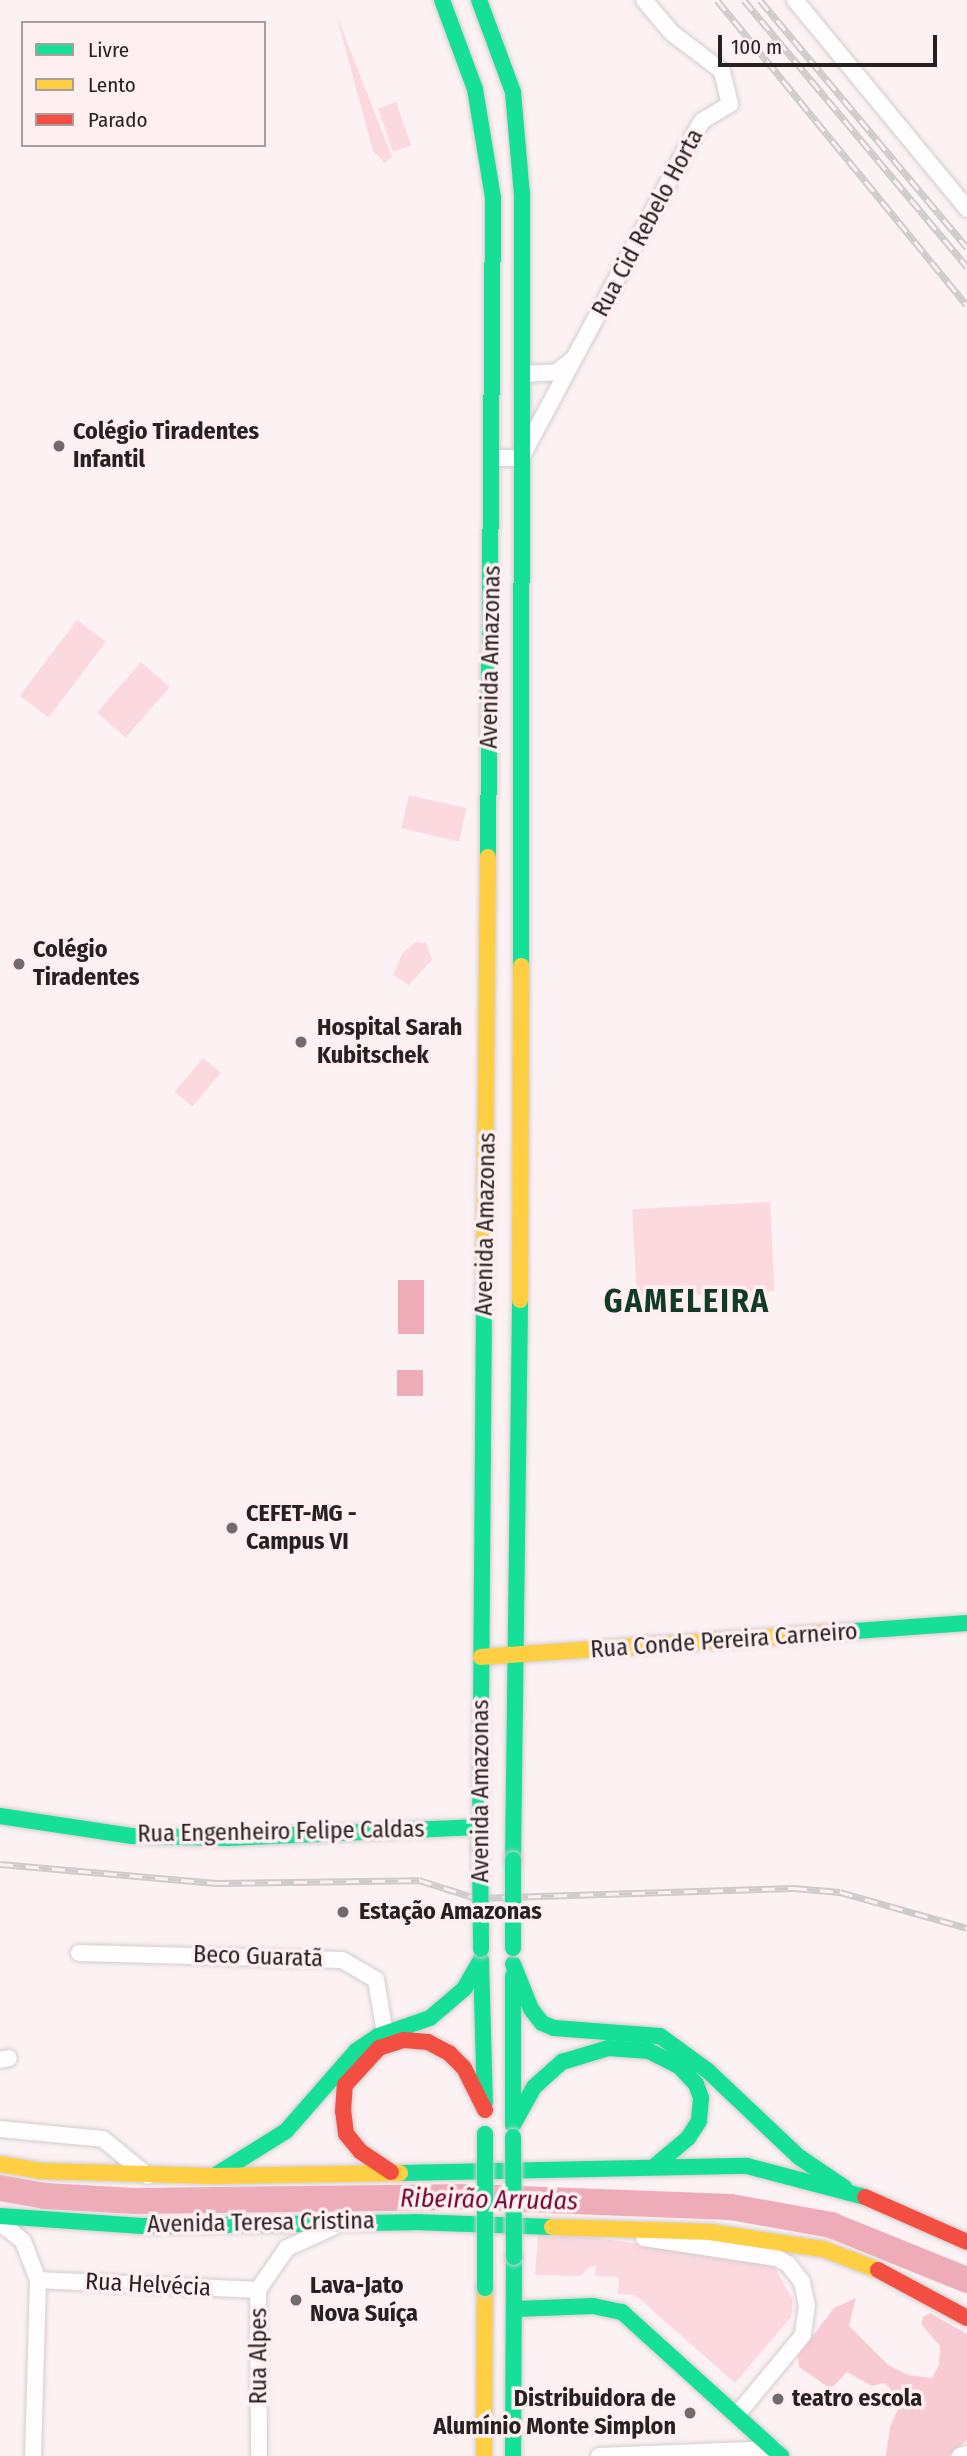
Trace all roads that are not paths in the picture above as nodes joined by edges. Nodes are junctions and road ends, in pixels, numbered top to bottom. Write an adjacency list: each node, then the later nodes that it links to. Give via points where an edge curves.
1 (442, 0): 8 (main road, Avenida Amazonas, via 475,89 487,141 493,198)
2 (479, 0): 7 (main road, Avenida Amazonas, via 513,92 522,194)
3 (644, 0): 6 (street, Rua Cid Rebelo Horta, via 672,33 722,71 730,104 702,121)
4 (795, 0): 5 (street)
5 (967, 209)
6 (578, 354): 7 (street, Rua Cid Rebelo Horta, via 558,372); 9 (street, Rua Cid Rebelo Horta)
7 (522, 374): 9 (main road, Avenida Amazonas)
8 (493, 458): 9 (street); 12 (main road, Avenida Amazonas)
9 (522, 458): 11 (main road, Avenida Amazonas, via 518,869 523,1030)
10 (967, 1623): 11 (main road, Rua Conde Pereira Carneiro)
11 (513, 1655): 12 (main road, Rua Conde Pereira Carneiro); 15 (main road, Avenida Amazonas)
12 (481, 1657): 14 (main road, Avenida Amazonas)
13 (0, 1816): 14 (main road, Rua Engenheiro Felipe Caldas, via 146,1836 227,1838)
14 (479, 1828): 15 (main road, via 496,1831); 17 (main road, Avenida Amazonas, bridge)
15 (513, 1858): 18 (main road, Avenida Amazonas, bridge)
16 (79, 1954): 19 (street, Beco Guaratã, via 342,1960 376,1980)
17 (481, 1954): 19 (main road, via 464,1989 430,2018); 20 (main road, Avenida Amazonas)
18 (513, 1956): 22 (main road, Avenida Amazonas); 28 (main road, via 531,2009 542,2022 554,2028 660,2036 708,2071 799,2157)
19 (385, 2033): 27 (main road, via 356,2051 286,2131)
20 (485, 2110): 25 (main road, via 464,2068 449,2053 416,2041 379,2048 345,2085 343,2111 346,2134 360,2151); 43 (main road, Avenida Amazonas, bridge)
21 (0, 2129): 26 (street, via 103,2139)
22 (513, 2131): 24 (main road, via 534,2087 562,2062 608,2048 649,2051 679,2066 696,2084 701,2098 699,2121 688,2138); 36 (main road, Avenida Amazonas, bridge)
23 (0, 2164): 26 (main road, Avenida Teresa Cristina, via 42,2171)
24 (656, 2165): 25 (main road, Avenida Teresa Cristina); 28 (main road, Avenida Teresa Cristina, via 747,2166)
25 (391, 2172): 27 (main road, Avenida Teresa Cristina)
26 (148, 2176): 27 (main road, Avenida Teresa Cristina)
27 (214, 2176)
28 (845, 2188): 33 (main road, Avenida Teresa Cristina)
29 (0, 2216): 30 (main road, Avenida Teresa Cristina, via 142,2225)
30 (349, 2221): 32 (main road, Avenida Teresa Cristina); 35 (street, Rua Alpes, via 287,2248)
31 (0, 2224): 34 (street, via 23,2241)
32 (586, 2230): 37 (main road, Avenida Teresa Cristina, via 710,2232 823,2249 873,2267); 38 (street, via 777,2258 796,2273 807,2305 803,2335)
33 (967, 2242)
34 (38, 2280): 35 (street, Rua Helvécia); 41 (street)
35 (258, 2290): 42 (street, Rua Alpes)
36 (515, 2309): 38 (main road, via 593,2306 622,2312); 44 (main road, Avenida Amazonas)
37 (967, 2318)
38 (736, 2416): 39 (main road)
39 (778, 2453): 45 (street)
40 (967, 2454): 46 (street)
41 (33, 2456)
42 (259, 2456)
43 (484, 2456)
44 (513, 2456)
45 (599, 2456)
46 (960, 2456)

